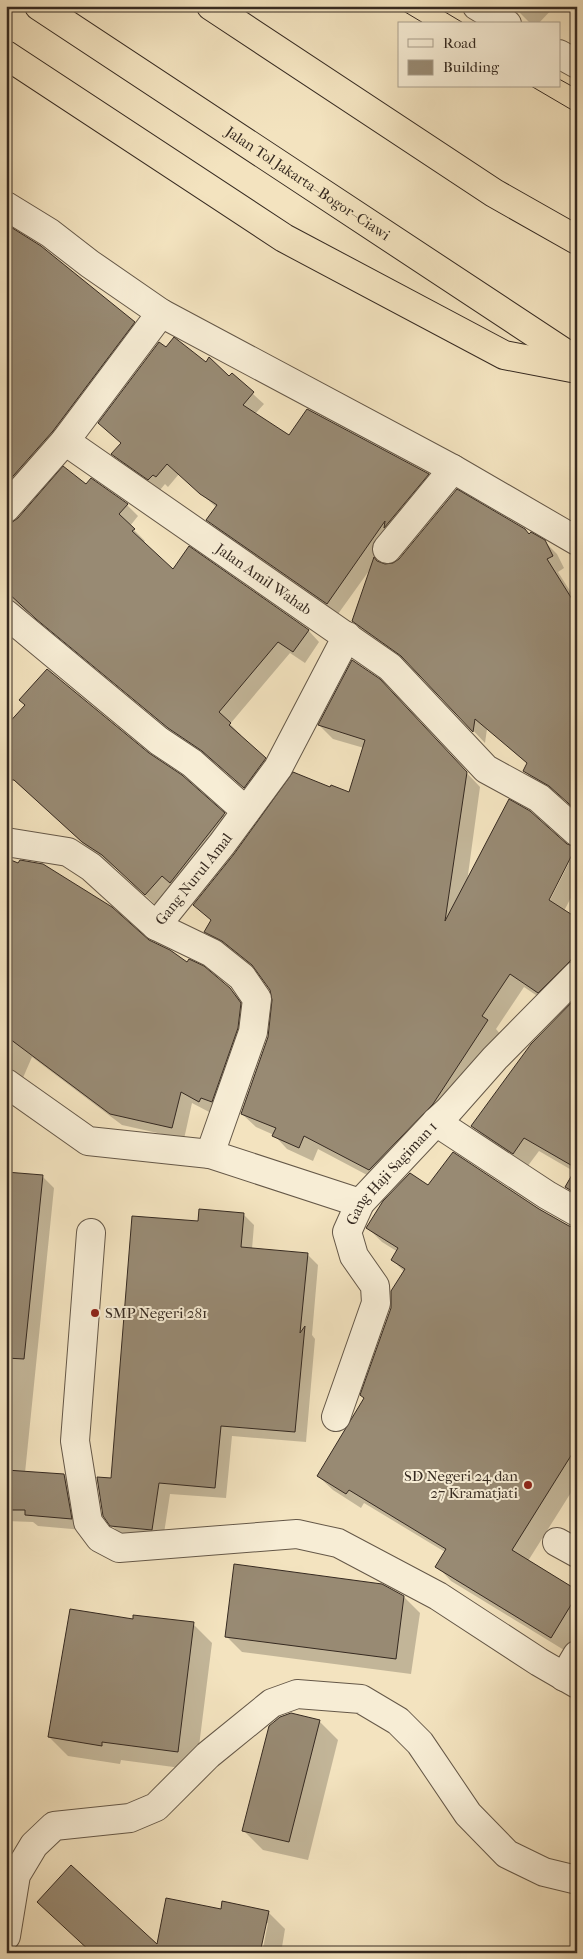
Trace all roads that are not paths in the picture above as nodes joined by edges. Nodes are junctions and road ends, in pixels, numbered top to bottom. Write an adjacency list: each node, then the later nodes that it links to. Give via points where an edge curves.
1 (39, 6): 11 (highway, Jalan Tol Jakarta–Bogor–Ciawi)
2 (211, 6): 9 (highway, via 494,193)
3 (477, 6): 4 (street)
4 (504, 22)
5 (6, 55): 12 (highway, via 284,238 504,355)
6 (560, 55): 7 (street)
7 (577, 64)
8 (6, 206): 10 (street, via 50,233)
9 (577, 240)
10 (161, 312): 13 (street); 14 (street)
11 (577, 361)
12 (577, 369)
13 (65, 441): 15 (street); 19 (street, Jalan Amil Wahab)
14 (453, 469): 16 (street); 17 (street)
15 (9, 499)
16 (577, 540)
17 (387, 549)
18 (6, 614): 20 (street, via 159,741 192,763)
19 (347, 636): 20 (street, Gang Nurul Amal, via 278,768); 21 (street, Jalan Amil Wahab, via 390,667 486,769 539,798)
20 (246, 811): 23 (street, Gang Nurul Amal)
21 (577, 832)
22 (6, 842): 23 (street, via 68,852 91,867)
23 (156, 926): 27 (street, Gang Nurul Amal, via 212,952 242,977 257,999 253,1032)
24 (577, 975): 26 (street, Gang Haji Sagiman 1)
25 (6, 1083): 27 (street, via 88,1141)
26 (436, 1122): 28 (street, Gang Haji Sagiman 1); 29 (street)
27 (210, 1154): 28 (street)
28 (360, 1203): 31 (street, Gang Haji Sagiman 1, via 347,1232 354,1256 375,1286 376,1303)
29 (577, 1212)
30 (91, 1233): 32 (street, via 75,1441 88,1522 100,1538 119,1548 297,1534 338,1543)
31 (336, 1417)
32 (572, 1672)
33 (577, 1880): 34 (street, via 544,1872 507,1854 468,1814 420,1743 398,1721 361,1699 297,1694 272,1704 208,1755 156,1807 130,1818 54,1826 34,1845 16,1875)
34 (6, 1936)

